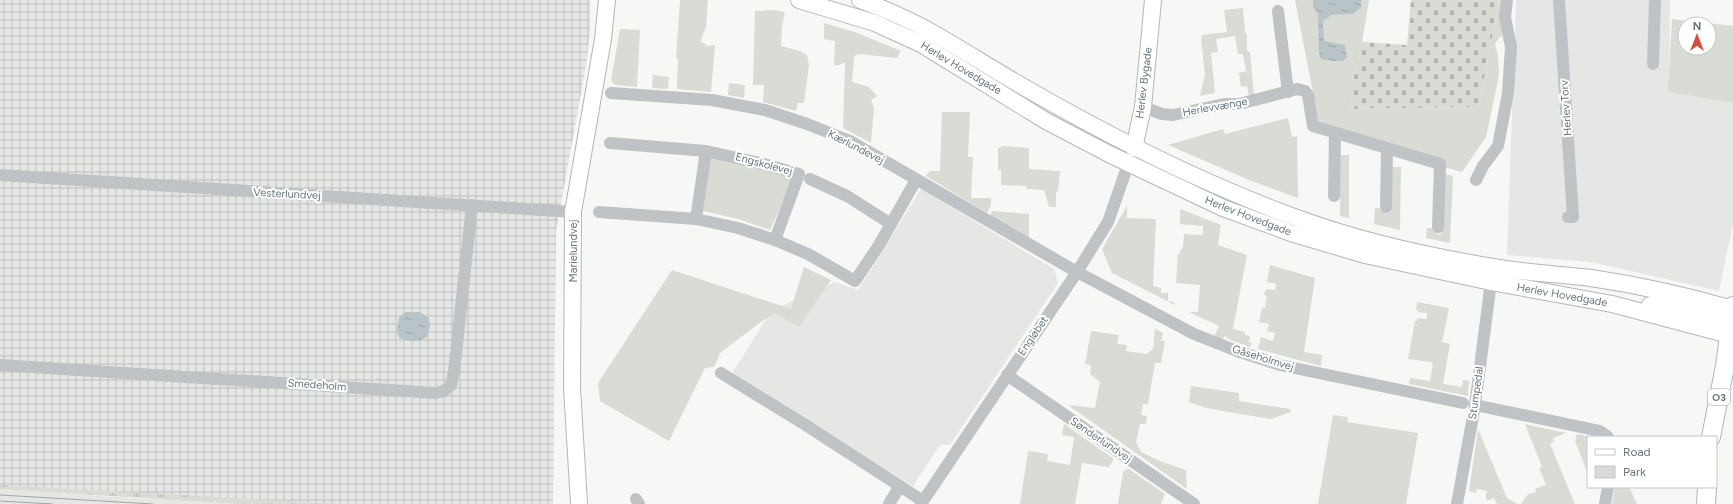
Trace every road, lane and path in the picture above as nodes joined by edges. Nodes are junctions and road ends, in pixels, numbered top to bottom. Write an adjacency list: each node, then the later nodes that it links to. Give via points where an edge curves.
1 (607, 0): 26 (main road, Marielundvej, via 603,39)
2 (799, 0): 18 (main road, Herlev Hovedgade, via 875,23 921,44 1046,121)
3 (860, 0): 15 (main road, Herlev Hovedgade, via 932,32 1021,86)
4 (1153, 0): 12 (main road, Herlev Bygade)
5 (1507, 0): 22 (street, via 1505,17 1511,47 1508,93 1498,146)
6 (1559, 0): 28 (street, Herlev Torv)
7 (1655, 0): 9 (street)
8 (1278, 11): 10 (street)
9 (1653, 64)
10 (1288, 92): 12 (street, Herlevvænge, via 1173,116); 13 (street, Herlevvænge, via 1298,89 1305,91 1313,126)
11 (612, 93): 21 (street, Kærlundevej, via 712,100 765,110 850,141)
12 (1143, 107): 15 (main road, Herlev Bygade)
13 (1335, 133): 16 (street, Herlevvænge); 23 (street)
14 (610, 143): 17 (street, Engskolevej)
15 (1134, 148): 18 (street, Herlev Bygade); 35 (main road, Herlev Hovedgade, via 1232,194 1299,219 1371,241 1495,268 1632,285)
16 (1387, 149): 25 (street); 31 (street, Herlevvænge, via 1440,164)
17 (706, 151): 29 (street); 32 (street, Engskolevej, via 799,174)
18 (1129, 164): 33 (street, Engløbet, via 1108,222); 34 (main road, Herlev Hovedgade, via 1223,208 1291,234 1365,255)
19 (0, 175): 24 (street, Vesterlundvej)
20 (810, 179): 30 (street, via 847,196)
21 (916, 180): 30 (street); 33 (street, Kærlundevej)
22 (1476, 180)
23 (1334, 196)
24 (472, 205): 26 (street, Vesterlundvej); 36 (street, Smedeholm, via 454,372 451,386 444,391 436,393)
25 (1386, 207)
26 (573, 212): 46 (main road, Marielundvej, via 572,388)
27 (599, 212): 29 (street)
28 (1571, 217)
29 (696, 219): 32 (street, via 738,228)
30 (891, 224): 32 (street, via 855,281 808,254)
31 (1438, 226)
32 (775, 240)
33 (1077, 272): 38 (street, Engløbet); 39 (street, Gåseholmvej, via 1194,334 1237,351 1280,365)
34 (1492, 282): 35 (main road, Herlev Hovedgade, via 1612,304 1660,305); 39 (street, Stumpedal)
35 (1732, 320): 41 (main road, O3)
36 (0, 365)
37 (721, 373): 42 (street, Engløbet)
38 (1007, 376): 45 (street, Engløbet); 48 (street, Sønderlundvej)
39 (1469, 404): 40 (street, Gåseholmvej, via 1600,431); 49 (street, Stumpedal)
40 (1607, 436)
41 (1711, 436)
42 (900, 486): 45 (street, Engløbet); 47 (street)
43 (1608, 488): 50 (street)
44 (1706, 488): 51 (main road)
45 (922, 502)
46 (579, 504)
47 (889, 504)
48 (1194, 504)
49 (1457, 504)
50 (1605, 504)
51 (1706, 504)

